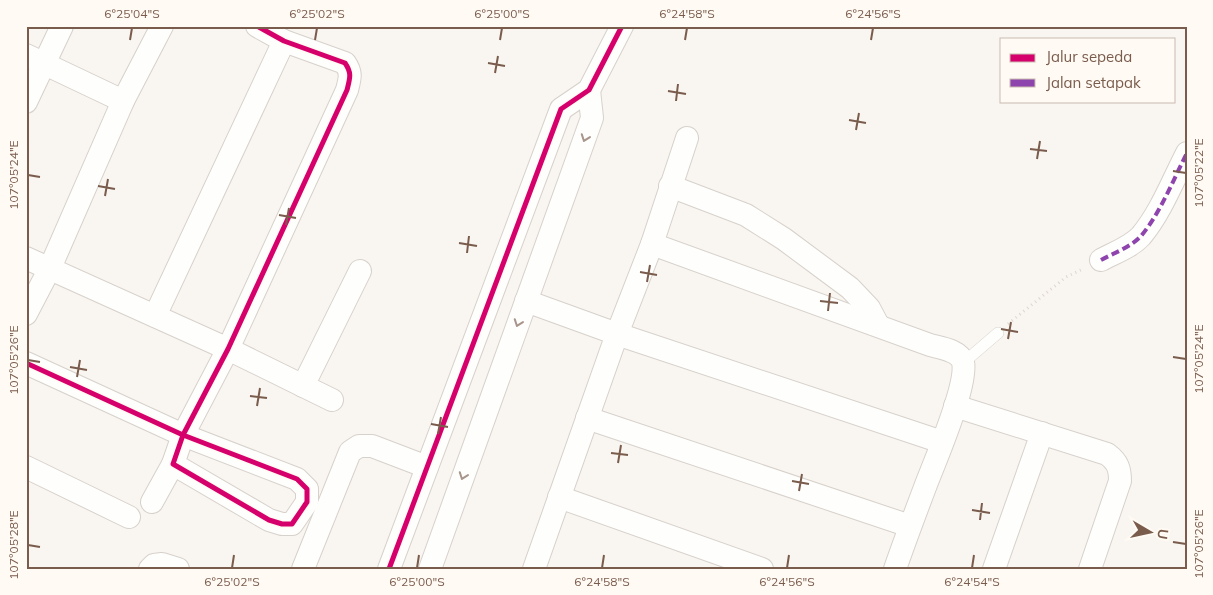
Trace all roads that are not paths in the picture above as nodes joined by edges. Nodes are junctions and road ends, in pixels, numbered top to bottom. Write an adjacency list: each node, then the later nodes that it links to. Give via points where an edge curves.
1 (62, 26): 6 (street)
2 (162, 26): 8 (street)
3 (257, 26): 5 (street)
4 (622, 26): 7 (street)
5 (284, 41): 20 (street); 24 (street, via 345,63 350,70 350,79)
6 (36, 59): 8 (street); 9 (street)
7 (588, 90): 18 (street, one-way to 18, via 592,118); 36 (street, via 561,109)
8 (123, 100): 16 (street)
9 (26, 102)
10 (687, 138): 12 (street)
11 (1187, 153): 15 (street, via 1140,237)
12 (670, 186): 13 (street); 21 (street, via 746,215 784,239 850,288 869,308)
13 (652, 244): 21 (street); 23 (street)
14 (26, 258): 16 (street)
15 (1101, 260)
16 (50, 268): 19 (street); 20 (street)
17 (360, 271): 27 (street)
18 (526, 301): 23 (street); 45 (street, one-way to 45)
19 (26, 314)
20 (155, 316): 24 (street)
21 (878, 325): 26 (street, via 950,350)
22 (998, 332): 26 (lane)
23 (617, 334): 30 (street); 33 (street)
24 (228, 348): 27 (street); 32 (street)
25 (26, 363): 32 (street)
26 (963, 363): 29 (street)
27 (303, 386): 28 (street)
28 (332, 400)
29 (955, 406): 31 (street); 33 (street)
30 (587, 418): 37 (street); 40 (street)
31 (1042, 433): 49 (street); 50 (street, via 1107,454 1120,469 1120,482)
32 (183, 435): 34 (street); 34 (street, via 297,479 307,489 307,502 292,524 282,524 269,520)
33 (942, 442): 40 (street)
34 (173, 464): 38 (street)
35 (26, 467): 39 (street)
36 (427, 467): 43 (street, via 372,446 359,446 350,452); 44 (street)
37 (559, 497): 46 (street); 47 (street)
38 (152, 502)
39 (129, 517)
40 (910, 526): 48 (street)
41 (150, 569): 42 (street, via 162,564)
42 (178, 569)
43 (303, 569)
44 (389, 569)
45 (430, 569)
46 (534, 569)
47 (762, 569)
48 (895, 569)
49 (994, 569)
50 (1090, 569)

